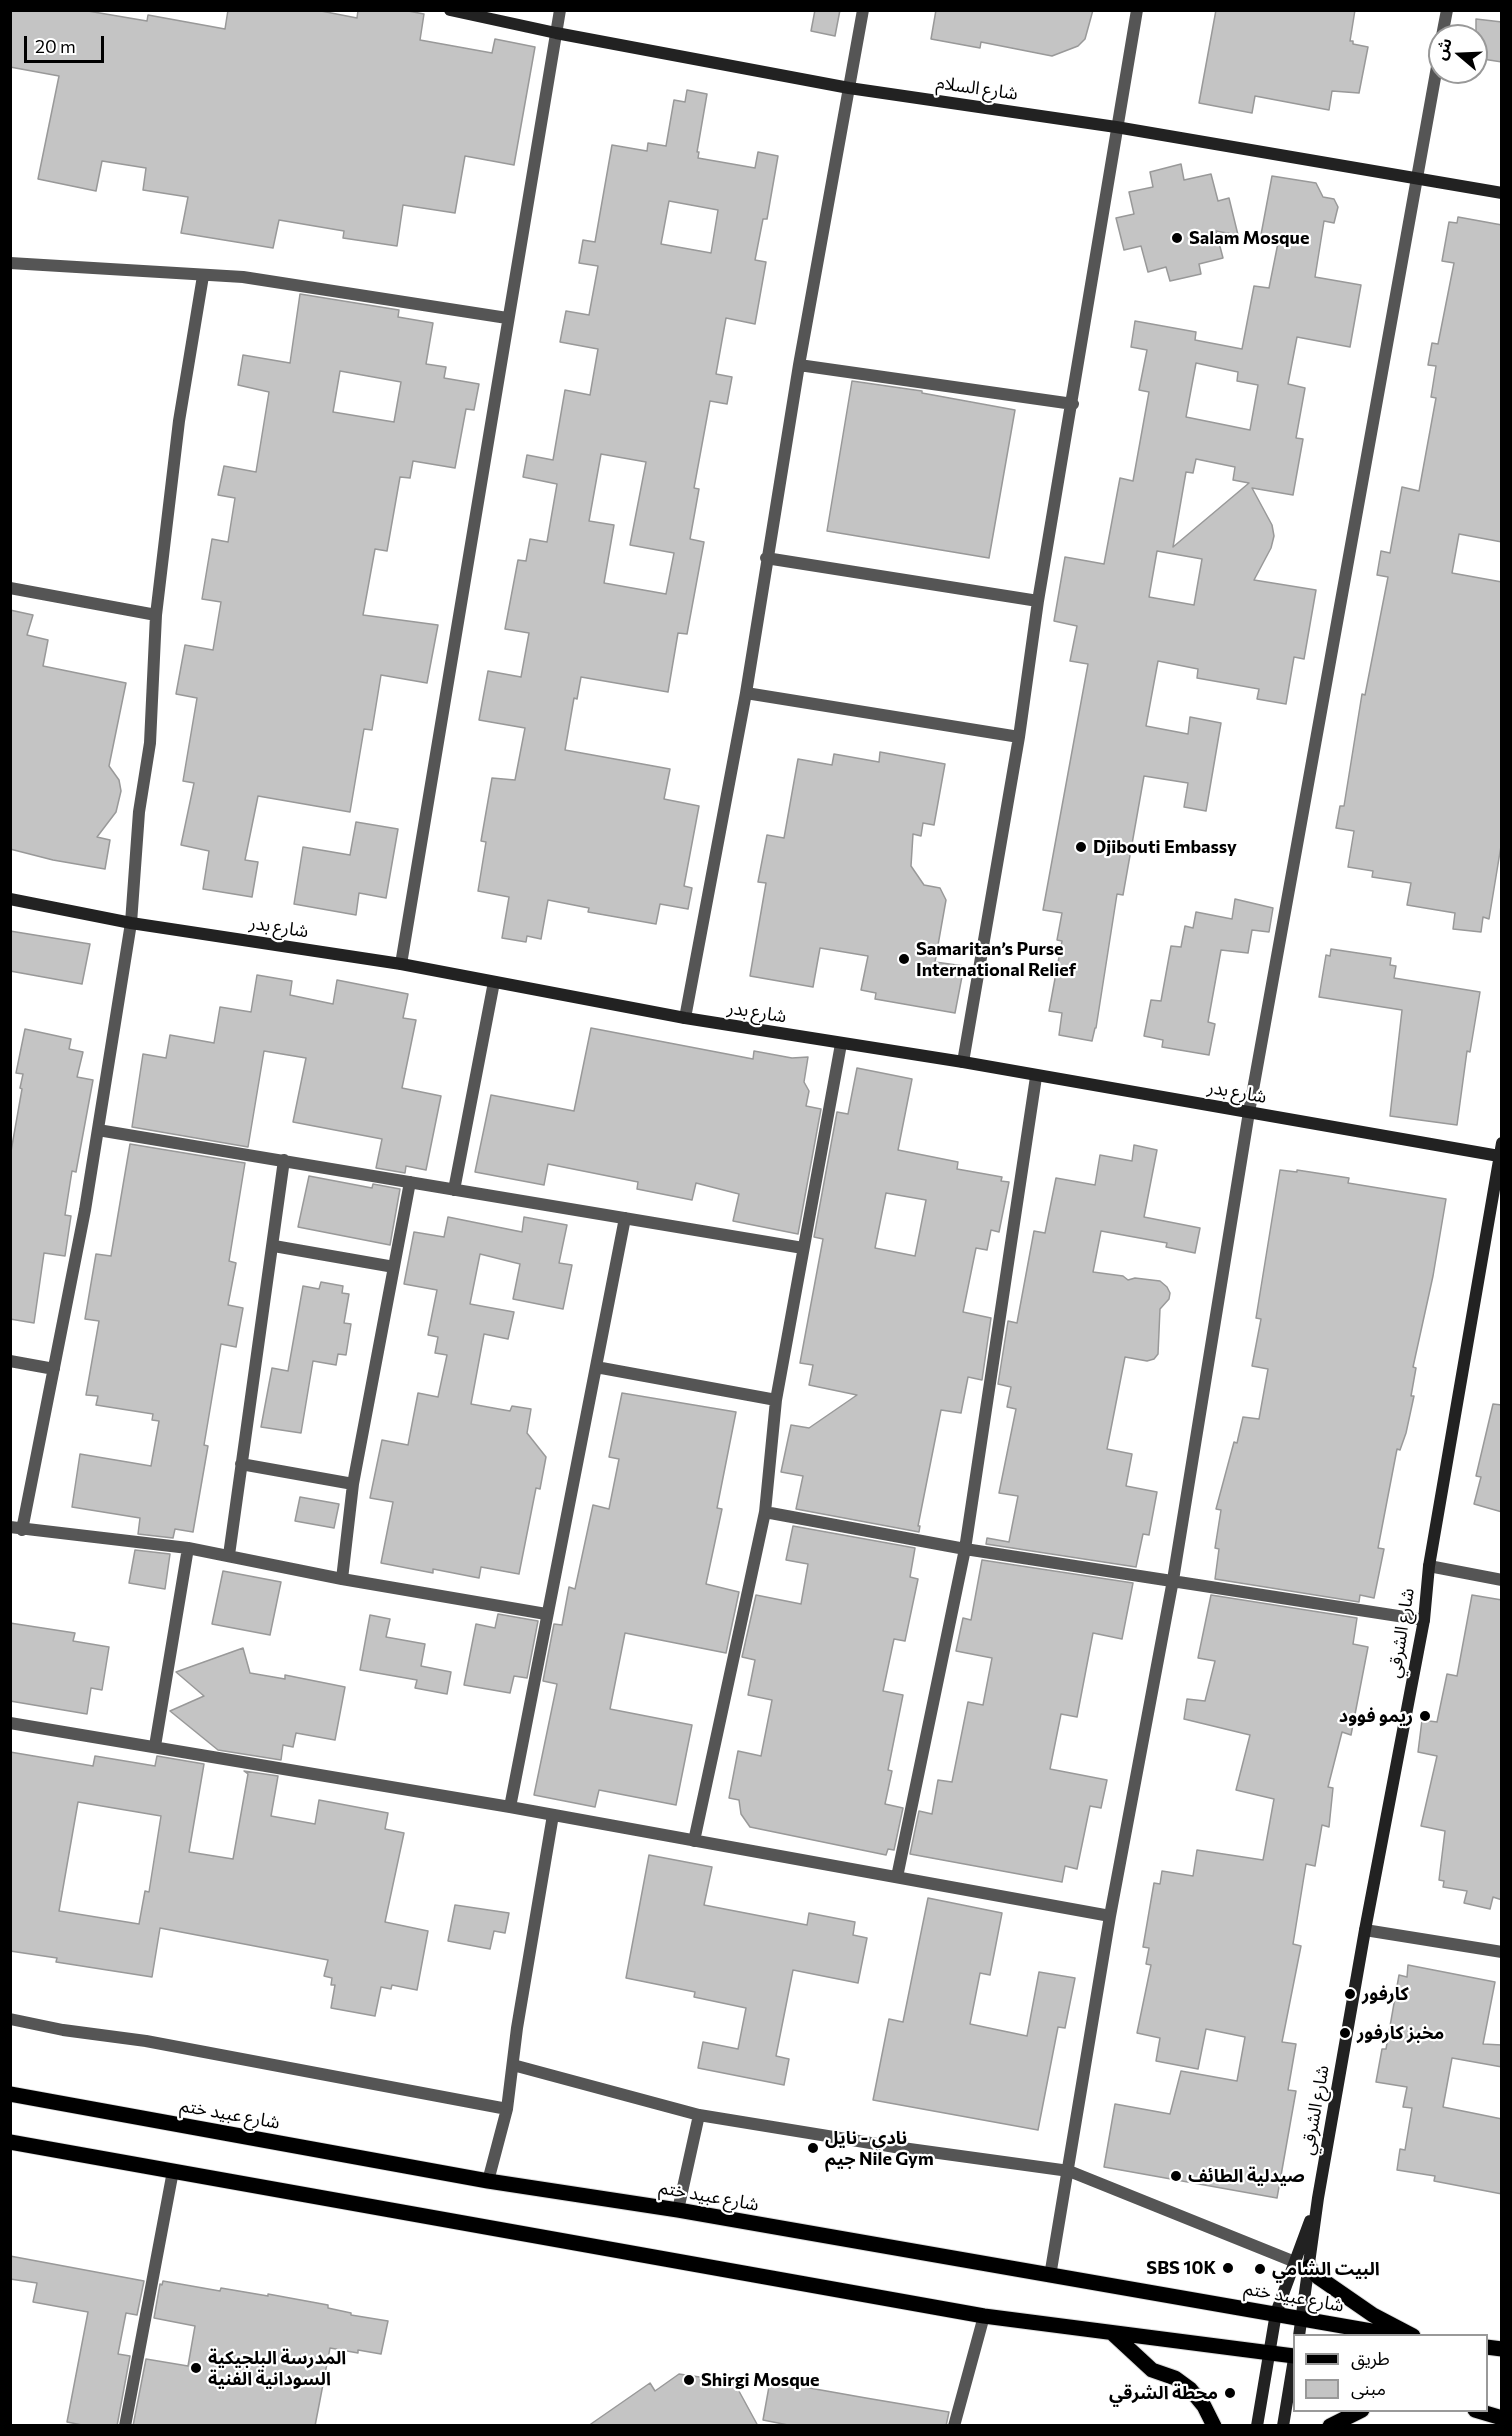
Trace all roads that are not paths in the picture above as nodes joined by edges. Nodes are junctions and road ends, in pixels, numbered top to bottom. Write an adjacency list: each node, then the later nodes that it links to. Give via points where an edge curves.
1 (450, 10): 5 (street, شارع السلام)
2 (560, 10): 5 (street)
3 (863, 10): 7 (street)
4 (1137, 10): 8 (street)
5 (556, 33): 7 (street, شارع السلام); 13 (street)
6 (1434, 84): 9 (street)
7 (849, 88): 8 (street, شارع السلام); 14 (street)
8 (1116, 126): 9 (street, شارع السلام); 15 (street)
9 (1418, 179): 10 (street, شارع السلام); 30 (street)
10 (1502, 193)
11 (10, 263): 12 (street)
12 (203, 276): 13 (street, via 243,277); 19 (street, via 179,421)
13 (507, 318): 24 (street)
14 (799, 365): 15 (street); 16 (street)
15 (1073, 404): 18 (street)
16 (766, 558): 18 (street); 20 (street)
17 (10, 588): 19 (street)
18 (1038, 602): 21 (street)
19 (156, 615): 23 (street, via 150,743 139,812)
20 (746, 693): 21 (street); 26 (street)
21 (1019, 737): 28 (street)
22 (10, 899): 23 (street, شارع بدر)
23 (131, 923): 24 (street, شارع بدر); 31 (street)
24 (401, 964): 25 (street, شارع بدر)
25 (494, 982): 26 (street, شارع بدر); 37 (street)
26 (685, 1018): 27 (street, شارع بدر)
27 (841, 1044): 28 (street, شارع بدر); 40 (street)
28 (963, 1062): 29 (street, شارع بدر)
29 (1036, 1077): 30 (street, شارع بدر); 51 (street)
30 (1249, 1112): 33 (street, شارع بدر); 55 (street)
31 (98, 1130): 34 (street); 44 (street)
32 (1502, 1143): 33 (street, شارع الشرقي)
33 (1499, 1156): 36 (street, شارع الشرقي)
34 (284, 1160): 35 (street); 39 (street)
35 (410, 1182): 37 (street); 41 (street)
36 (1498, 1185): 53 (street, شارع الشرقي)
37 (454, 1190): 38 (street)
38 (624, 1218): 40 (street); 43 (street)
39 (273, 1245): 41 (street); 46 (street)
40 (803, 1248): 45 (street)
41 (394, 1268): 47 (street)
42 (10, 1361): 44 (street)
43 (596, 1367): 45 (street); 57 (street)
44 (54, 1369): 49 (street)
45 (776, 1400): 48 (street)
46 (241, 1464): 47 (street); 52 (street)
47 (353, 1484): 54 (street)
48 (765, 1512): 51 (street); 63 (street)
49 (16, 1529): 50 (street)
50 (188, 1548): 52 (street); 60 (street)
51 (965, 1549): 55 (street); 64 (street)
52 (229, 1555): 54 (street)
53 (1428, 1566): 56 (street); 58 (street, شارع الشرقي)
54 (342, 1579): 57 (street)
55 (1173, 1580): 58 (street); 65 (street)
56 (1502, 1580)
57 (546, 1614): 61 (street)
58 (1424, 1620): 66 (street, شارع الشرقي)
59 (10, 1723): 60 (street)
60 (155, 1746): 61 (street)
61 (510, 1807): 62 (street)
62 (553, 1815): 63 (street); 69 (street)
63 (694, 1841): 64 (street)
64 (897, 1877): 65 (street)
65 (1110, 1916): 75 (street)
66 (1365, 1930): 67 (street); 78 (street, شارع الشرقي, via 1318,2198)
67 (1502, 1952)
68 (10, 2019): 71 (street)
69 (513, 2065): 71 (street); 72 (street)
70 (10, 2094): 76 (main road, شارع عبيد ختم)
71 (507, 2109): 76 (street)
72 (699, 2115): 75 (street); 77 (street)
73 (10, 2142): 74 (main road)
74 (173, 2171): 81 (main road); 93 (street)
75 (1069, 2171): 78 (street); 79 (street)
76 (488, 2181): 77 (main road, شارع عبيد ختم)
77 (678, 2210): 79 (main road, شارع عبيد ختم)
78 (1302, 2265): 80 (street); 82 (street); 86 (main road)
79 (1050, 2276): 80 (main road, شارع عبيد ختم)
80 (1276, 2313): 82 (main road, شارع عبيد ختم); 87 (street)
81 (984, 2316): 83 (main road); 94 (street)
82 (1302, 2317): 84 (street); 85 (main road, شارع عبيد ختم)
83 (1112, 2333): 87 (main road); 95 (main road, via 1152,2370 1175,2378 1190,2389)
84 (1299, 2334)
85 (1388, 2334)
86 (1409, 2334)
87 (1270, 2353): 88 (main road); 96 (street)
88 (1293, 2357)
89 (1293, 2363): 97 (street)
90 (1358, 2412): 98 (main road)
91 (1482, 2412): 92 (main road)
92 (1502, 2418)
93 (125, 2426)
94 (954, 2426)
95 (1214, 2426)
96 (1257, 2426)
97 (1283, 2426)
98 (1330, 2426)

